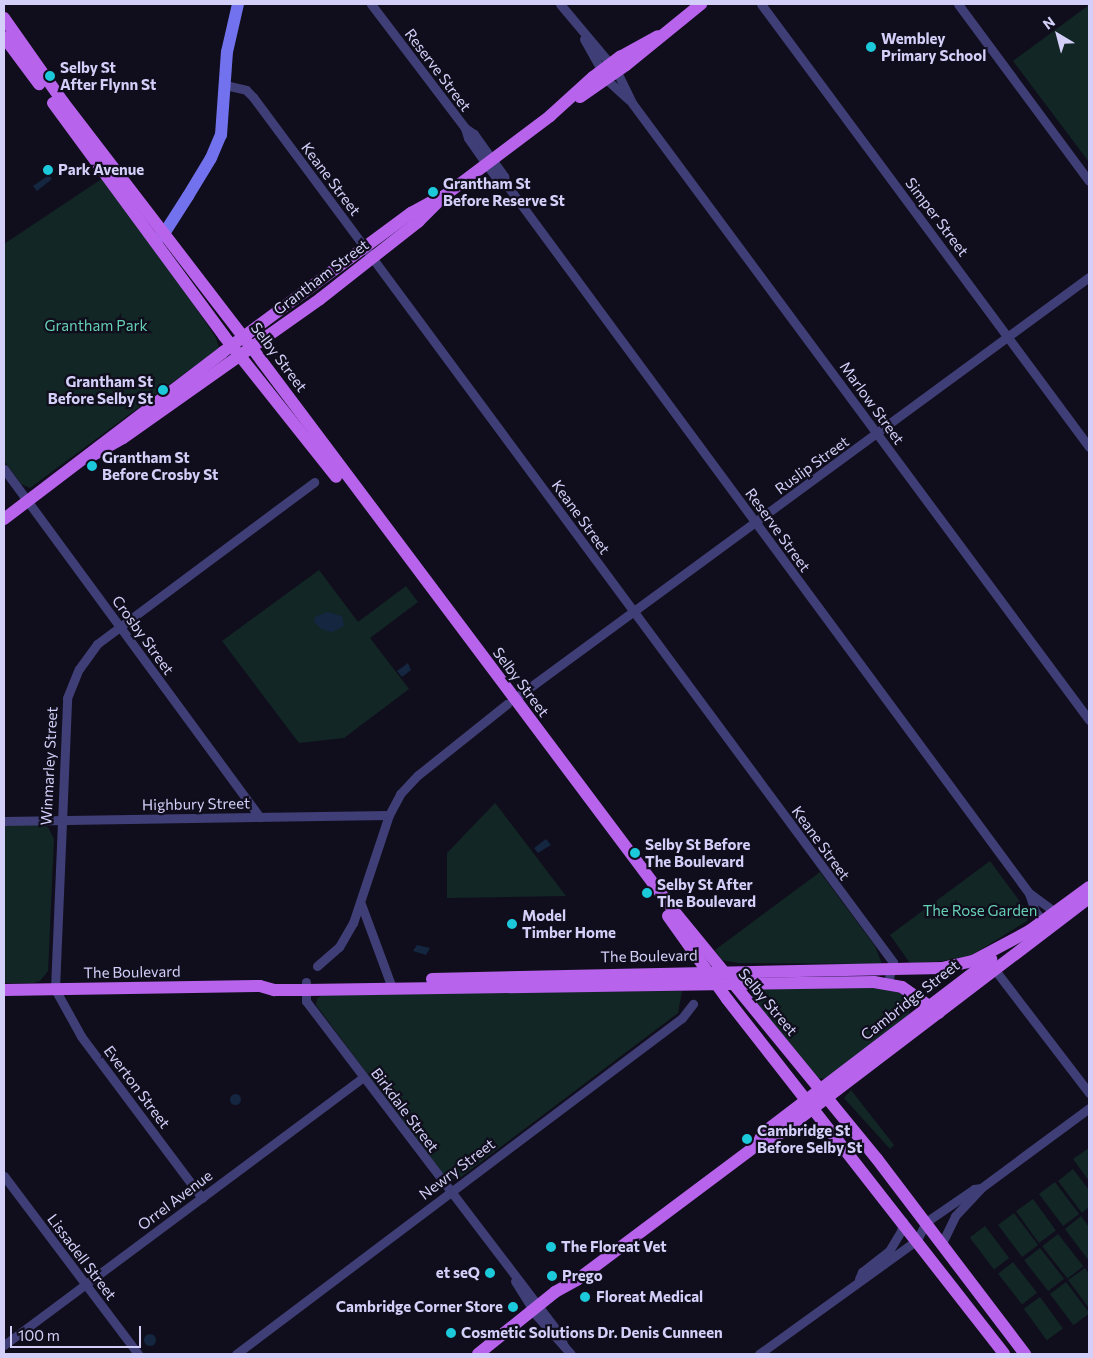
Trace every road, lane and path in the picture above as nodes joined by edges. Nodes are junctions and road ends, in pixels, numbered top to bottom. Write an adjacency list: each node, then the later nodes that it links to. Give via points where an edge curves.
1 (238, 4): 10 (main road, via 230,36)
2 (371, 4): 11 (street, Reserve Street)
3 (560, 4): 9 (street, Marlow Street)
4 (701, 4): 9 (main road, Grantham Street)
5 (761, 4): 20 (street, Simper Street)
6 (958, 4): 12 (street)
7 (4, 18): 14 (main road, Selby Street, via 63,102)
8 (4, 36): 15 (main road, Selby Street)
9 (609, 72): 11 (main road, Grantham Street); 24 (street, Marlow Street)
10 (225, 85): 14 (main road, via 223,127 217,146); 16 (street, Keane Street, via 250,93)
11 (489, 162): 13 (main road, Grantham Street); 31 (street, Reserve Street, via 498,180 506,184)
12 (1089, 181)
13 (444, 196): 16 (main road, Grantham Street, via 410,213); 17 (main road, Grantham Street)
14 (164, 232): 15 (main road); 19 (main road, Selby Street)
15 (154, 242): 21 (main road, Selby Street)
16 (365, 248): 17 (street, Keane Street); 19 (main road, Grantham Street)
17 (373, 258): 22 (main road, Grantham Street); 32 (street, Keane Street)
18 (1089, 277): 20 (street, Ruslip Street)
19 (243, 337): 21 (main road, Grantham Street); 22 (main road, Selby Street)
20 (1008, 337): 24 (street, Ruslip Street); 25 (street, Simper Street)
21 (232, 346): 23 (main road, Selby Street); 26 (main road, Grantham Street, via 118,431)
22 (252, 348): 23 (main road, Grantham Street); 34 (main road, Selby Street)
23 (240, 356): 26 (main road, Grantham Street, via 123,438); 34 (main road, Selby Street)
24 (878, 434): 31 (street, Ruslip Street); 35 (street, Marlow Street)
25 (1089, 447)
26 (86, 459): 29 (main road, Grantham Street)
27 (4, 469): 29 (street, Crosby Street)
28 (314, 482): 33 (street, Winmarley Street)
29 (28, 501): 30 (main road, Grantham Street); 33 (street, Crosby Street)
30 (4, 519)
31 (756, 523): 32 (street, Ruslip Street); 41 (street, Reserve Street)
32 (634, 612): 34 (street, Ruslip Street); 51 (street, Keane Street, via 893,962)
33 (120, 626): 37 (street, Crosby Street); 39 (street, Winmarley Street, via 97,644 79,669 67,698)
34 (512, 704): 36 (street, Ruslip Street, via 418,775 400,794); 49 (main road, Selby Street); 50 (main road, Selby Street)
35 (1089, 720)
36 (388, 815): 37 (street, Highbury Street); 43 (street, Ruslip Street)
37 (260, 817): 39 (street, Highbury Street)
38 (4, 821): 39 (street, Highbury Street)
39 (60, 821): 56 (street, Winmarley Street)
40 (1089, 887): 44 (main road, Cambridge Street)
41 (1029, 893): 44 (street, Reserve Street); 45 (street, Reserve Street)
42 (1089, 898): 45 (main road, Cambridge Street)
43 (361, 904): 47 (street, Ruslip Street, via 339,947); 52 (street)
44 (1055, 912): 45 (main road, Cambridge Street)
45 (1046, 925): 46 (main road, Cambridge Street); 48 (main road, Cambridge Street)
46 (1031, 930): 51 (main road, The Boulevard, via 957,965); 59 (main road, Cambridge Street)
47 (317, 966)
48 (995, 970): 60 (main road, Cambridge Street); 62 (street)
49 (721, 971): 50 (main road, The Boulevard); 51 (main road, The Boulevard); 54 (main road, Selby Street)
50 (707, 972): 52 (main road, The Boulevard); 53 (main road, Selby Street)
51 (889, 977): 54 (main road, The Boulevard); 59 (main road, The Boulevard)
52 (390, 981): 53 (main road, The Boulevard); 55 (main road, The Boulevard)
53 (717, 985): 54 (main road, The Boulevard); 64 (main road, Selby Street)
54 (732, 985): 63 (main road, Selby Street)
55 (306, 986): 56 (main road, The Boulevard, via 274,990 260,986); 61 (street, Birkdale Street, via 306,1001)
56 (55, 989): 57 (main road, The Boulevard); 69 (street, Everton Street, via 81,1036)
57 (4, 990)
58 (693, 1004): 68 (street, Newry Street, via 682,1018)
59 (927, 1005): 60 (main road, The Boulevard); 63 (main road, Cambridge Street)
60 (939, 1013): 63 (main road, Cambridge Street)
61 (362, 1077): 68 (street, Birkdale Street); 69 (street, Orrel Avenue)
62 (1089, 1093)
63 (824, 1094): 64 (main road, Cambridge Street); 71 (main road, Selby Street)
64 (811, 1104): 70 (main road, Selby Street); 76 (main road, Cambridge Street, via 763,1133 757,1145 578,1279 572,1288)
65 (1089, 1108): 67 (street)
66 (4, 1176): 75 (street, Lissadell Street)
67 (981, 1188): 71 (street, via 974,1189); 73 (street, via 978,1195 955,1216)
68 (450, 1192): 76 (street, Birkdale Street, via 512,1274 520,1293); 79 (street, Newry Street)
69 (202, 1198): 75 (street, Orrel Avenue)
70 (903, 1221): 72 (main road, Selby Street); 74 (street, via 889,1251 862,1272)
71 (926, 1222): 72 (street); 73 (main road, Selby Street)
72 (917, 1240): 74 (street); 83 (main road, Selby Street)
73 (942, 1243): 84 (main road, Selby Street)
74 (860, 1279): 82 (street)
75 (85, 1284): 77 (street, Orrel Avenue); 78 (street, Lissadell Street)
76 (537, 1310): 80 (main road, Cambridge Street, via 506,1337); 81 (street, Birkdale Street)
77 (4, 1345)
78 (138, 1354)
79 (236, 1354)
80 (478, 1354)
81 (571, 1354)
82 (759, 1354)
83 (1004, 1354)
84 (1025, 1354)

